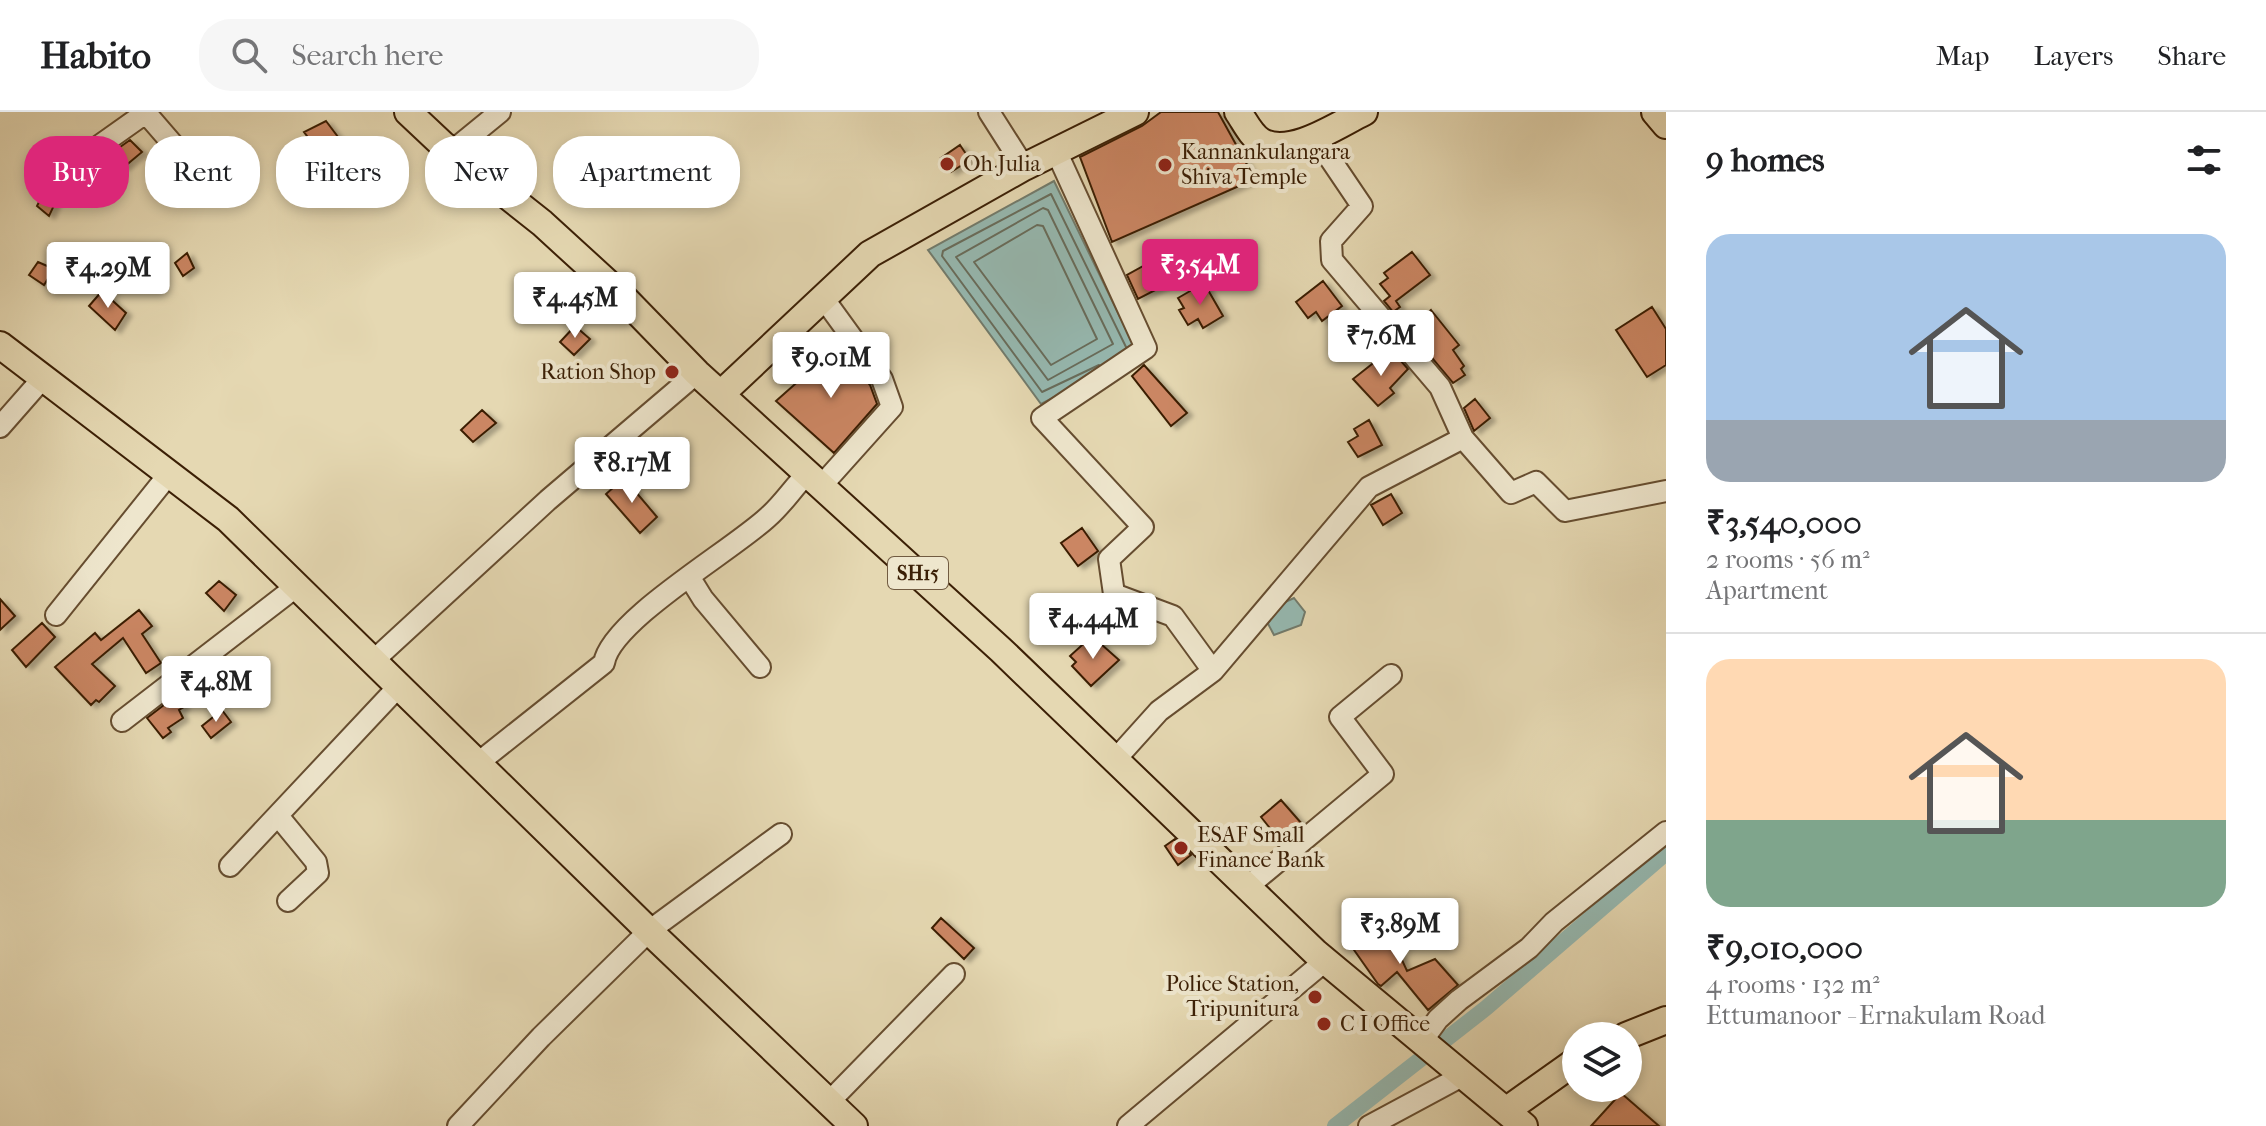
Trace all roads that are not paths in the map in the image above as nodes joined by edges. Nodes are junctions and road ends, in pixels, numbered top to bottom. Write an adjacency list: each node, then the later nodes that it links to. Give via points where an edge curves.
1 (408, 112): 13 (main road, SH15)
2 (500, 112): 14 (street)
3 (989, 112): 16 (street)
4 (1135, 112): 15 (main road)
5 (1238, 112): 10 (main road, via 1263,142 1288,144)
6 (1364, 112): 10 (main road)
7 (1655, 112): 9 (main road)
8 (144, 113): 11 (street); 12 (street)
9 (1666, 125)
10 (1314, 135): 24 (street, via 1362,206 1331,241 1332,260 1440,387)
11 (112, 136)
12 (165, 136)
13 (434, 136)
14 (471, 136)
15 (1057, 153): 16 (main road); 33 (street, via 1146,348 1042,418 1143,527 1109,559 1114,594 1173,616)
16 (1024, 167): 18 (main road, via 870,254)
17 (523, 208): 20 (main road, SH15)
18 (824, 299): 22 (main road); 26 (street, via 882,379 892,407)
19 (0, 345): 21 (main road)
20 (697, 373): 22 (main road, SH15); 31 (street, via 548,500)
21 (43, 378): 23 (street); 25 (main road)
22 (722, 393): 26 (main road, SH15)
23 (0, 427)
24 (1463, 438): 27 (street, via 1511,493 1536,482 1565,511); 33 (street, via 1369,487)
25 (169, 474): 29 (main road, via 228,519); 30 (street)
26 (816, 478): 28 (street); 37 (main road, SH15)
27 (1666, 491)
28 (690, 578): 32 (street); 38 (street, via 668,591 606,648 604,663)
29 (297, 586): 31 (main road); 36 (street)
30 (56, 615)
31 (373, 661): 35 (main road)
32 (760, 667)
33 (1213, 671): 37 (street, via 1159,711)
34 (1391, 675): 43 (street, via 1340,717 1383,774)
35 (399, 686): 38 (main road); 39 (street)
36 (122, 721)
37 (1114, 761): 43 (main road, SH15)
38 (478, 763): 45 (main road)
39 (279, 817): 42 (street); 44 (street, via 316,862 318,873)
40 (1666, 832): 50 (street, via 1459,1000)
41 (781, 834): 45 (street)
42 (230, 866)
43 (1246, 888): 46 (main road, SH15)
44 (288, 901)
45 (649, 931): 53 (main road); 55 (street)
46 (1325, 961): 50 (main road, SH15); 57 (street)
47 (954, 974): 53 (street)
48 (1666, 1020): 49 (main road)
49 (1642, 1030)
50 (1422, 1041): 51 (main road, SH15)
51 (1455, 1069): 54 (main road, SH15); 58 (street)
52 (1562, 1074): 54 (main road, SH15)
53 (829, 1102): 56 (main road)
54 (1515, 1118)
55 (458, 1126)
56 (854, 1126)
57 (1128, 1126)
58 (1369, 1126)

